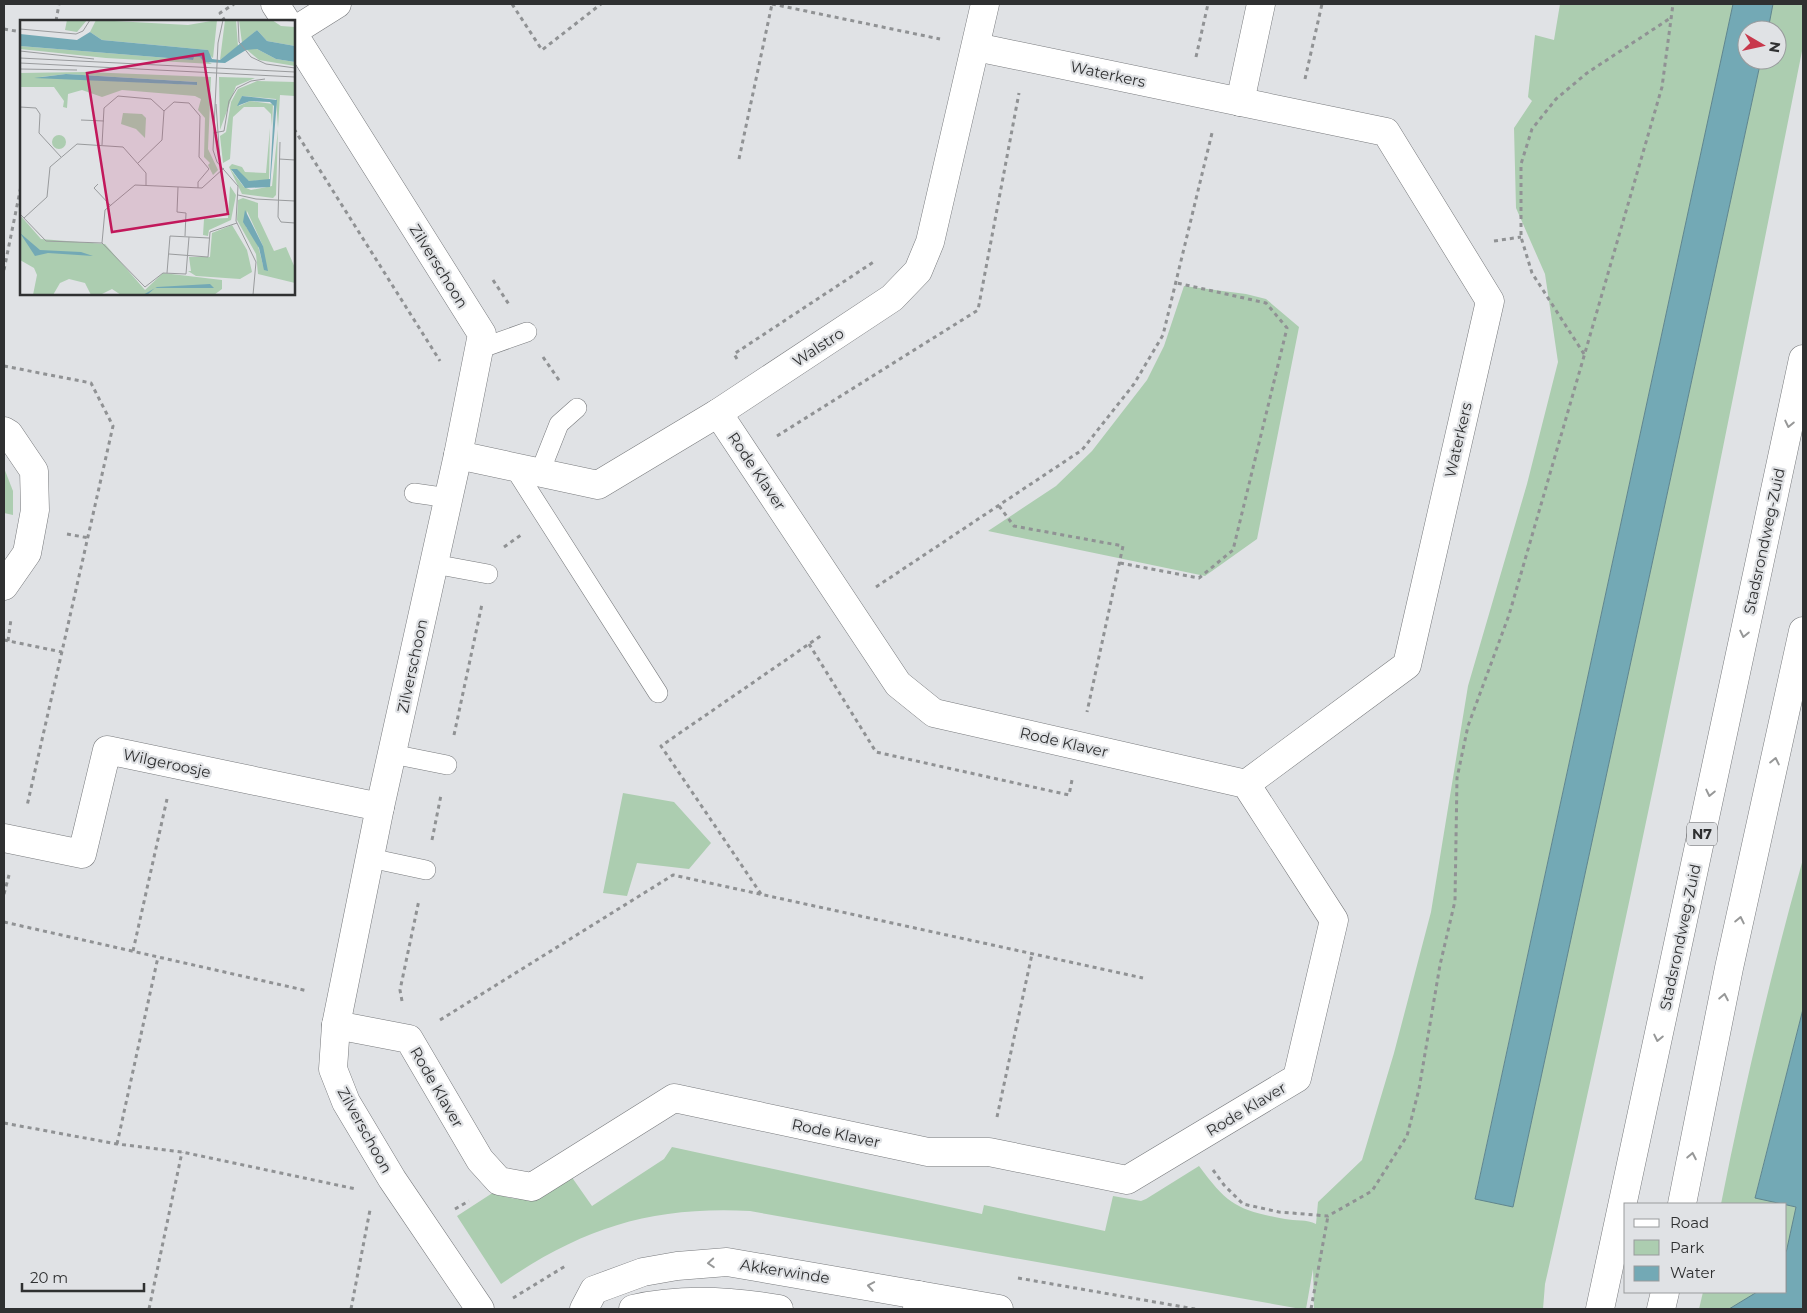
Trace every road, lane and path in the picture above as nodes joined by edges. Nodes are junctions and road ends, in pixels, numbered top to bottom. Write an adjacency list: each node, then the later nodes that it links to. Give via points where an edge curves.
1 (59, 4): 16 (path)
2 (234, 4): 17 (path, via 220,13)
3 (275, 4): 18 (main road)
4 (337, 4): 22 (main road, Zilverschoon)
5 (512, 4): 6 (path, via 542,50)
6 (601, 4)
7 (772, 4): 14 (path); 31 (path)
8 (800, 4): 14 (path)
9 (985, 4): 25 (main road, Walstro)
10 (1208, 4): 27 (path)
11 (1261, 4): 28 (main road)
12 (1322, 4): 29 (path)
13 (1673, 4): 15 (path)
14 (799, 9): 24 (path)
15 (1673, 17): 38 (path, via 1662,87); 38 (path, via 1587,73 1556,99 1532,129 1520,164 1521,237 1532,273)
16 (56, 20)
17 (224, 20)
18 (285, 20)
19 (4, 29): 21 (path)
20 (941, 30): 24 (path)
21 (20, 32)
22 (295, 32)
23 (295, 35): 37 (main road, Zilverschoon, via 482,334)
24 (939, 39): 25 (path); 26 (path)
25 (976, 47): 27 (main road, Waterkers); 42 (main road, Walstro, via 930,242 918,271 892,298)
26 (937, 49)
27 (1188, 91): 28 (main road, Waterkers)
28 (1230, 100): 29 (main road, Waterkers); 35 (path)
29 (1298, 114): 65 (main road, Waterkers, via 1386,132 1490,301 1407,665)
30 (295, 131): 40 (path)
31 (739, 159)
32 (20, 191): 34 (path)
33 (884, 256): 42 (path, via 734,354)
34 (4, 270)
35 (1177, 283): 51 (path, via 1164,335 1134,384 1088,443); 52 (path, via 1266,303 1287,328 1233,550 1198,578)
36 (527, 332): 37 (lane)
37 (479, 349): 46 (main road, Zilverschoon)
38 (1584, 354): 88 (path, via 1510,615 1466,735 1457,778 1455,901 1408,1136 1372,1191)
39 (1803, 359): 100 (main road, Stadsrondweg-Zuid / N7, one-way to 100)
40 (441, 362)
41 (4, 366): 59 (path, via 91,383 113,426)
42 (755, 388): 44 (main road, Walstro)
43 (577, 408): 48 (lane, via 559,424)
44 (718, 413): 48 (main road, Walstro, via 598,485); 56 (main road, Rode Klaver)
45 (4, 431): 55 (main road, via 34,471 35,510 28,553)
46 (458, 455): 47 (main road, Walstro); 50 (main road, Zilverschoon)
47 (513, 466): 48 (main road, Walstro); 60 (lane)
48 (540, 472)
49 (414, 492): 50 (lane)
50 (449, 498): 53 (main road, Zilverschoon)
51 (999, 506): 52 (path, via 1014,526 1123,546); 56 (path)
52 (1120, 562): 61 (path)
53 (434, 564): 54 (lane); 62 (main road, Zilverschoon)
54 (488, 574)
55 (4, 586)
56 (849, 610): 61 (main road, Rode Klaver, via 898,684 934,713); 71 (path, via 661,746)
57 (1803, 630): 87 (main road, one-way to 57)
58 (4, 640): 59 (path)
59 (62, 652): 67 (path)
60 (658, 693)
61 (1080, 746): 65 (main road, Rode Klaver)
62 (392, 754): 64 (lane); 66 (main road, Zilverschoon)
63 (175, 764): 66 (main road, Wilgeroosje); 67 (main road, Wilgeroosje, via 107,750 82,854); 73 (path)
64 (447, 765)
65 (1246, 784): 81 (main road, Rode Klaver, via 1334,920 1297,1078)
66 (380, 807): 68 (main road, Zilverschoon)
67 (11, 840): 70 (path)
68 (370, 858): 69 (lane); 77 (main road, Zilverschoon)
69 (426, 870)
70 (4, 894)
71 (762, 894): 74 (path); 79 (path, via 673,875)
72 (4, 922): 73 (path)
73 (133, 951): 75 (path)
74 (1032, 954): 76 (path); 84 (path)
75 (158, 957): 77 (path); 82 (path)
76 (1143, 978)
77 (342, 998): 78 (main road, Zilverschoon)
78 (336, 1025): 79 (main road, Rode Klaver); 86 (main road, Zilverschoon, via 333,1069)
79 (410, 1039): 85 (main road, Rode Klaver, via 480,1160)
80 (4, 1123): 82 (path)
81 (1192, 1142): 84 (main road, Rode Klaver, via 1127,1180); 88 (path, via 1224,1185 1244,1204 1279,1212)
82 (117, 1144): 83 (path)
83 (182, 1152): 86 (path); 92 (path)
84 (989, 1152): 85 (main road, Rode Klaver, via 928,1152 674,1098 532,1187)
85 (499, 1182): 89 (path)
86 (383, 1186): 89 (main road, Zilverschoon); 93 (path)
87 (1682, 1203)
88 (1328, 1216): 99 (path)
89 (426, 1228): 94 (main road, Zilverschoon)
90 (1665, 1293): 101 (main road)
91 (918, 1302): 95 (main road, Akkerwinde, one-way to 95, via 727,1262 643,1272 594,1290); 98 (main road, Akkerwinde)
92 (149, 1309)
93 (350, 1309)
94 (480, 1309)
95 (584, 1309)
96 (633, 1309): 97 (main road, via 712,1302)
97 (779, 1309)
98 (999, 1309)
99 (1312, 1309)
100 (1600, 1309)
101 (1661, 1309)

